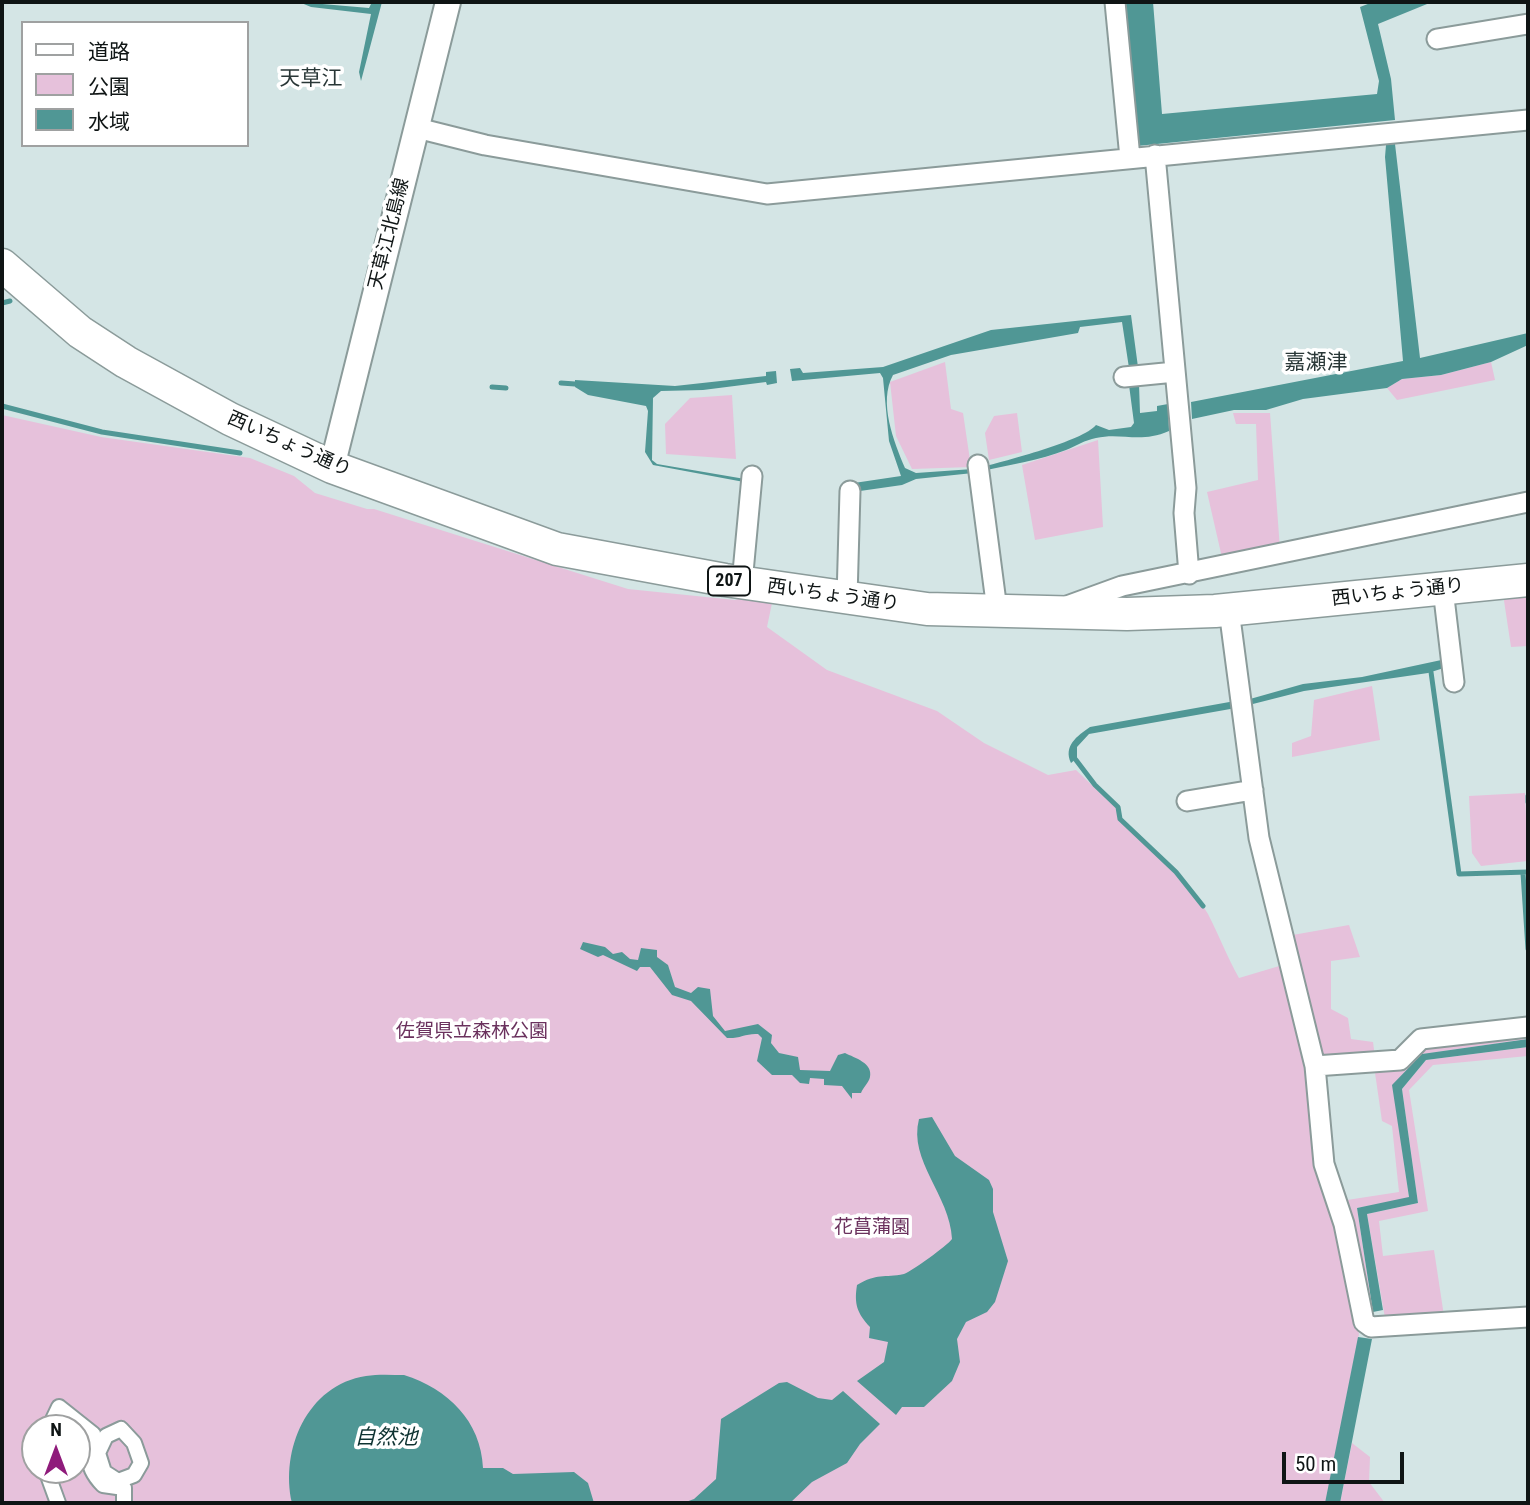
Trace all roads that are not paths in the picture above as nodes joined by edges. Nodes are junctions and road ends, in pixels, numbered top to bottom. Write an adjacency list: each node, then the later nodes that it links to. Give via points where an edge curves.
1 (449, 2): 6 (street, 天草江北島線)
2 (1115, 2): 8 (street)
3 (1528, 24): 4 (street)
4 (1437, 39)
5 (1528, 120): 7 (street)
6 (417, 128): 8 (street, via 485,145 768,194); 12 (street, 天草江北島線)
7 (1155, 155): 8 (street); 10 (street)
8 (1130, 158)
9 (2, 265): 12 (highway, 西いちょう通り / 207, via 80,332 127,362 230,419)
10 (1175, 372): 11 (street); 17 (street)
11 (1132, 376)
12 (332, 467): 19 (highway, 西いちょう通り / 207, via 557,549)
13 (978, 469): 22 (street)
14 (751, 481): 19 (street)
15 (850, 491): 21 (street)
16 (1528, 502): 17 (street)
17 (1189, 574): 24 (street, via 1122,586)
18 (1528, 580): 20 (highway, 西いちょう通り / 207)
19 (743, 583): 21 (highway, 西いちょう通り / 207)
20 (1443, 589): 23 (highway, 西いちょう通り / 207); 25 (street)
21 (848, 598): 22 (highway, 西いちょう通り / 207, via 927,609)
22 (997, 610): 24 (highway, 西いちょう通り / 207)
23 (1229, 610): 24 (highway, 西いちょう通り / 207); 26 (street)
24 (1049, 612)
25 (1454, 682)
26 (1253, 790): 27 (street); 29 (street, via 1259,838)
27 (1187, 801)
28 (1528, 1027): 29 (street, via 1421,1039 1400,1060)
29 (1315, 1066): 30 (street, via 1324,1164 1344,1224 1364,1322 1371,1327)
30 (1528, 1317)
31 (56, 1414): 32 (street, via 59,1407)
32 (68, 1414)
33 (91, 1468): 36 (street, via 103,1485 124,1488)
34 (51, 1484): 35 (street)
35 (58, 1503)
36 (124, 1503)

